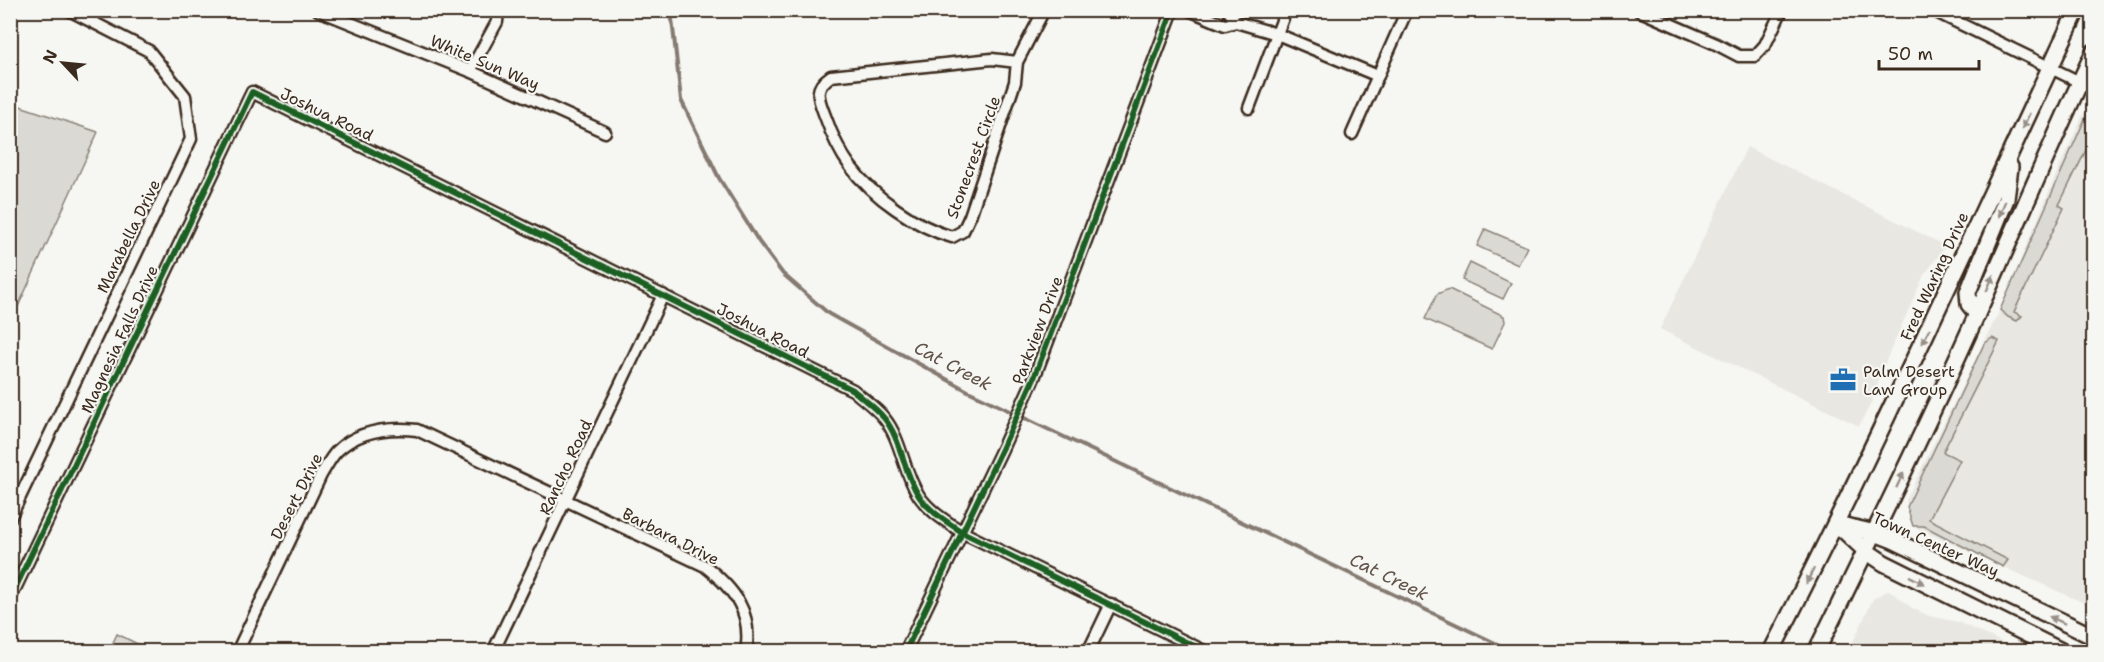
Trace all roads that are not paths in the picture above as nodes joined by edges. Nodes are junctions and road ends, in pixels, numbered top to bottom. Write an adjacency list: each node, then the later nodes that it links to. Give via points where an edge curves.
1 (69, 10): 30 (street, Marabella Drive, via 149,51 185,96 191,139)
2 (318, 10): 19 (street, White Sun Way)
3 (498, 10): 19 (street, via 497,21)
4 (1044, 10): 17 (street, Stonecrest Circle)
5 (1173, 10): 32 (street, Parkview Drive, via 1034,378)
6 (1190, 10): 14 (street, via 1225,25)
7 (1228, 10): 14 (street)
8 (1286, 10): 15 (street)
9 (1407, 10): 20 (street)
10 (1638, 10): 11 (street, via 1739,56 1755,56 1766,45)
11 (1782, 10)
12 (1932, 10): 18 (street)
13 (2077, 10): 18 (main road, Fred Waring Drive)
14 (1236, 22): 15 (street)
15 (1277, 34): 20 (street); 23 (street)
16 (2094, 52): 21 (main road)
17 (1017, 62): 17 (street, Stonecrest Circle, via 992,59 831,76 822,82 819,101 832,136 850,166 874,191 933,232 952,237 963,231 970,216 1015,82)
18 (2050, 68): 21 (street); 26 (main road, Fred Waring Drive, one-way to 26)
19 (470, 71): 24 (street, White Sun Way)
20 (1378, 76): 25 (street)
21 (2086, 85): 28 (main road, one-way to 21)
22 (252, 92): 27 (street, Joshua Road); 35 (street, Magnesia Falls Drive)
23 (1249, 108)
24 (605, 132)
25 (1353, 134)
26 (2011, 152): 28 (main road, one-way to 28, via 2006,199 1968,292 1969,304); 31 (main road, Fred Waring Drive, one-way to 31)
27 (663, 295): 29 (street, Rancho Road); 32 (street, Joshua Road, via 860,396 885,419 919,496 933,513)
28 (1977, 314): 33 (main road, one-way to 28)
29 (565, 501): 38 (street, Desert Drive, via 417,430 390,428 360,436 337,452 321,475); 39 (street, Rancho Road); 40 (street, Barbara Drive, via 705,566 726,583 744,609 749,637)
30 (10, 518)
31 (1837, 524): 33 (main road, Town Center Way); 34 (main road, Town Center Way); 44 (main road, Fred Waring Drive, one-way to 44)
32 (962, 532): 36 (street, Joshua Road); 41 (street, Parkview Drive)
33 (1875, 533): 34 (main road); 37 (main road, Town Center Way, one-way to 33)
34 (1866, 551): 45 (main road); 46 (main road, Town Center Way, one-way to 46)
35 (10, 599)
36 (1111, 604): 42 (street); 43 (street, Joshua Road)
37 (2094, 637)
38 (237, 651)
39 (493, 651)
40 (746, 651)
41 (905, 651)
42 (1088, 651)
43 (1206, 651)
44 (1771, 651)
45 (1815, 651)
46 (2063, 651)

